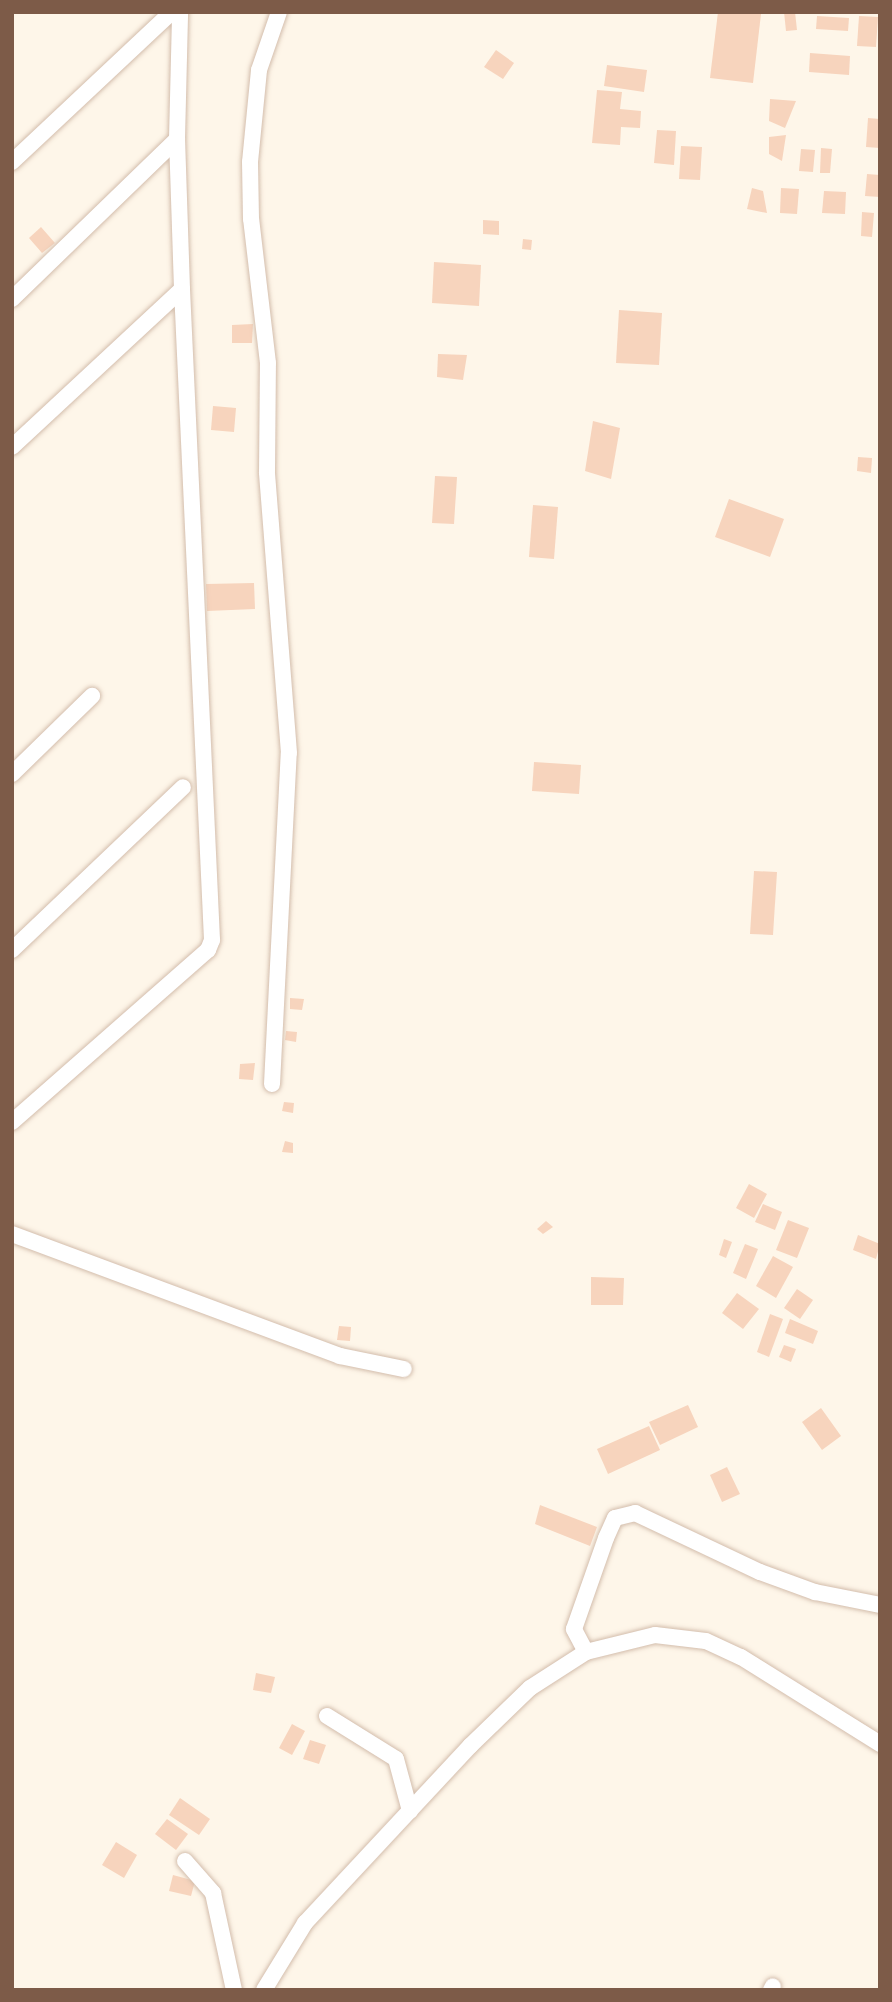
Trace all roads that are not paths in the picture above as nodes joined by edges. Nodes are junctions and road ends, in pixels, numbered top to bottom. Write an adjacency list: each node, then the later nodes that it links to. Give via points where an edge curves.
1 (172, 12): 5 (street)
2 (180, 12): 4 (street)
3 (279, 12): 13 (street, via 259,70 250,162 250,219 268,363 267,472 289,753)
4 (177, 139): 6 (street); 7 (street)
5 (12, 162)
6 (183, 289): 8 (street); 14 (street, via 212,940 208,950)
7 (12, 299)
8 (12, 447)
9 (92, 696): 10 (street)
10 (12, 774)
11 (183, 787): 12 (street)
12 (12, 950)
13 (272, 1084)
14 (12, 1122)
15 (12, 1234): 16 (street, via 340,1356)
16 (404, 1369)
17 (880, 1605): 18 (street, via 816,1592 771,1576 635,1513 615,1518 606,1538 574,1629)
18 (586, 1652): 20 (street, via 655,1635 706,1641 741,1657); 21 (street, via 530,1688)
19 (327, 1716): 21 (street, via 396,1759)
20 (880, 1744)
21 (410, 1811): 24 (street, via 305,1923)
22 (185, 1861): 23 (street, via 213,1892)
23 (234, 1990)
24 (264, 1990)

